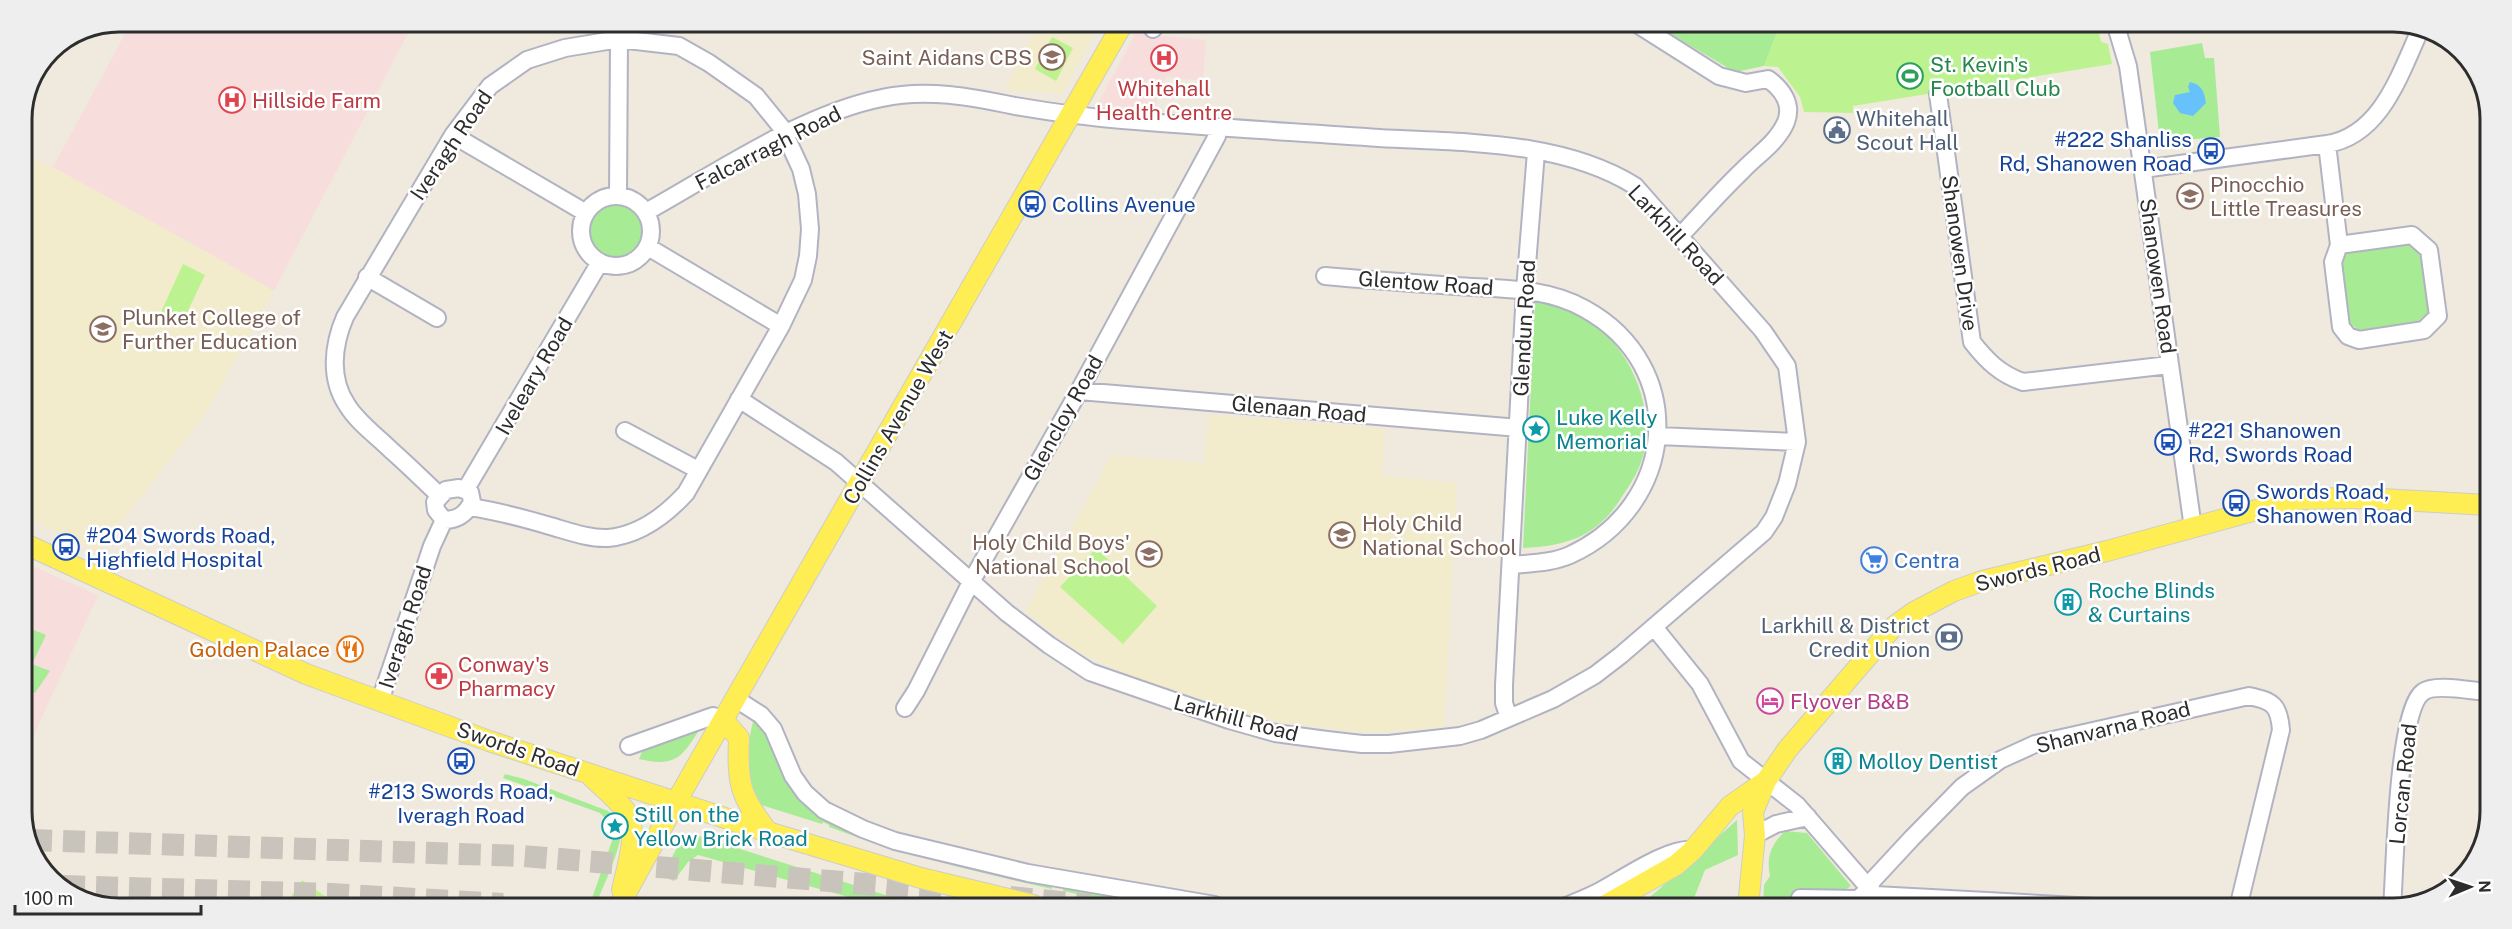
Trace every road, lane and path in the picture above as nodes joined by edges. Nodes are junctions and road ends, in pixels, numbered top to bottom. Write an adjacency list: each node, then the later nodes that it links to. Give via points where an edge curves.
1 (1118, 32): 7 (main road, Collins Avenue West)
2 (1650, 32): 17 (street, via 1719,76 1746,83 1768,79 1782,89 1787,105 1787,120 1775,141)
3 (2118, 32): 13 (street, Shanowen Road, via 2128,66)
4 (2418, 35): 11 (street, via 2374,118 2354,134)
5 (619, 39): 9 (street, Iveragh Road, via 679,46 710,63 756,96); 10 (street, Iveragh Road, via 565,48 527,60 490,86); 14 (street)
6 (1938, 94): 26 (street, Shanowen Drive, via 1972,342 1988,364 2023,382)
7 (1072, 115): 8 (street, Larkhill Road); 9 (street, Falcarragh Road, via 975,98 932,94 885,97 839,108); 34 (main road, Collins Avenue West)
8 (1218, 127): 12 (street, Larkhill Road, via 1500,146); 27 (street, Glencloy Road, via 1217,136)
9 (787, 134): 15 (street, Falcarragh Road); 25 (street, Iveragh Road, via 801,169 810,229 803,280)
10 (453, 135): 16 (street); 22 (street, Iveragh Road)
11 (2327, 144): 13 (street); 18 (street)
12 (1536, 152): 17 (street, Larkhill Road, via 1575,159 1616,174 1635,186); 23 (street, Glendun Road)
13 (2143, 169): 26 (street, Shanowen Road)
14 (618, 195): 15 (street, via 639,204); 16 (street, via 600,199)
15 (646, 212): 19 (street, via 651,224)
16 (586, 213): 20 (street, via 581,235 584,246)
17 (1681, 235): 32 (street, Larkhill Road, via 1763,331 1787,366)
18 (2339, 245): 18 (street, via 2333,262 2341,327 2348,336 2359,340 2424,330 2438,316 2429,250 2412,235)
19 (648, 247): 20 (street, via 632,262 610,266); 25 (street)
20 (600, 262): 35 (street, Iveleary Road)
21 (1324, 276): 23 (street, Glentow Road)
22 (367, 277): 24 (street); 36 (street, Iveragh Road, via 336,336 333,357 338,386 346,405 364,425)
23 (1525, 290): 29 (street, Glendun Road); 31 (street, Glentow Road, via 1562,297 1606,322 1624,339 1647,375)
24 (437, 318)
25 (781, 326): 28 (street, Iveragh Road)
26 (2169, 364): 40 (street, Shanowen Road)
27 (1079, 391): 29 (street, Glenaan Road); 43 (street, Glencloy Road)
28 (740, 399): 33 (street, Iveragh Road); 34 (street)
29 (1519, 428): 42 (street, Glendun Road)
30 (625, 431): 33 (street)
31 (1658, 436): 32 (street); 42 (street, Glentow Road, via 1641,492 1615,525 1568,556)
32 (1797, 442): 44 (street, Larkhill Road, via 1787,484 1764,532)
33 (698, 470): 38 (street, Iveragh Road, via 671,510 638,530 607,538)
34 (860, 482): 43 (street, Larkhill Road); 46 (main road, Collins Avenue West)
35 (466, 489): 36 (street, via 446,490); 38 (street, via 473,498)
36 (439, 495): 39 (street, via 436,510)
37 (2480, 505): 40 (main road, Swords Road, via 2320,497 2297,499)
38 (470, 507): 39 (street, via 458,518)
39 (444, 519): 47 (street, Iveragh Road)
40 (2193, 528): 53 (main road, Swords Road, via 1982,581 1914,612 1873,648)
41 (32, 548): 47 (main road, Swords Road, via 306,674)
42 (1512, 565): 49 (street, Glendun Road, via 1504,685)
43 (971, 582): 48 (street, Glencloy Road); 49 (street, Larkhill Road, via 1049,645 1090,672 1275,733 1389,744 1460,736)
44 (1654, 627): 49 (street, Larkhill Road, via 1595,675); 53 (street, via 1700,684 1741,761)
45 (2480, 691): 70 (street, Lorcan Road, via 2433,688 2423,692 2411,710 2399,800)
46 (736, 699): 50 (main road, Collins Avenue West); 63 (street, via 761,715 773,729 793,776 805,793 824,810 863,829 895,841 1028,873)
47 (380, 701): 52 (main road, Swords Road)
48 (904, 708)
49 (1509, 718)
50 (723, 720): 51 (street, via 713,716); 54 (main road, Collins Avenue West); 56 (main road, via 740,738 739,767 744,795)
51 (629, 746)
52 (588, 773): 54 (main road, Swords Road); 60 (main road, via 625,810 630,821 631,847)
53 (1766, 781): 55 (street); 57 (main road, via 1753,812); 58 (main road, Swords Road, via 1730,806)
54 (676, 802): 56 (main road, Swords Road); 61 (main road)
55 (1808, 817): 57 (street, via 1776,824); 59 (street)
56 (768, 832): 62 (main road, Swords Road, via 921,878)
57 (1755, 835): 66 (main road)
58 (1693, 850): 64 (street, via 1672,854); 65 (main road, Swords Road, via 1676,865)
59 (1868, 890): 67 (street, via 1858,898); 68 (street, via 1875,895); 69 (street, Shanvarna Road, via 1873,880 1962,787 2000,760 2035,744 2249,696 2275,706 2281,730)
60 (621, 898)
61 (623, 898)
62 (1004, 898)
63 (1174, 898)
64 (1582, 898)
65 (1618, 898)
66 (1749, 898)
67 (1800, 898)
68 (1911, 898)
69 (2240, 898)
70 (2393, 898)

